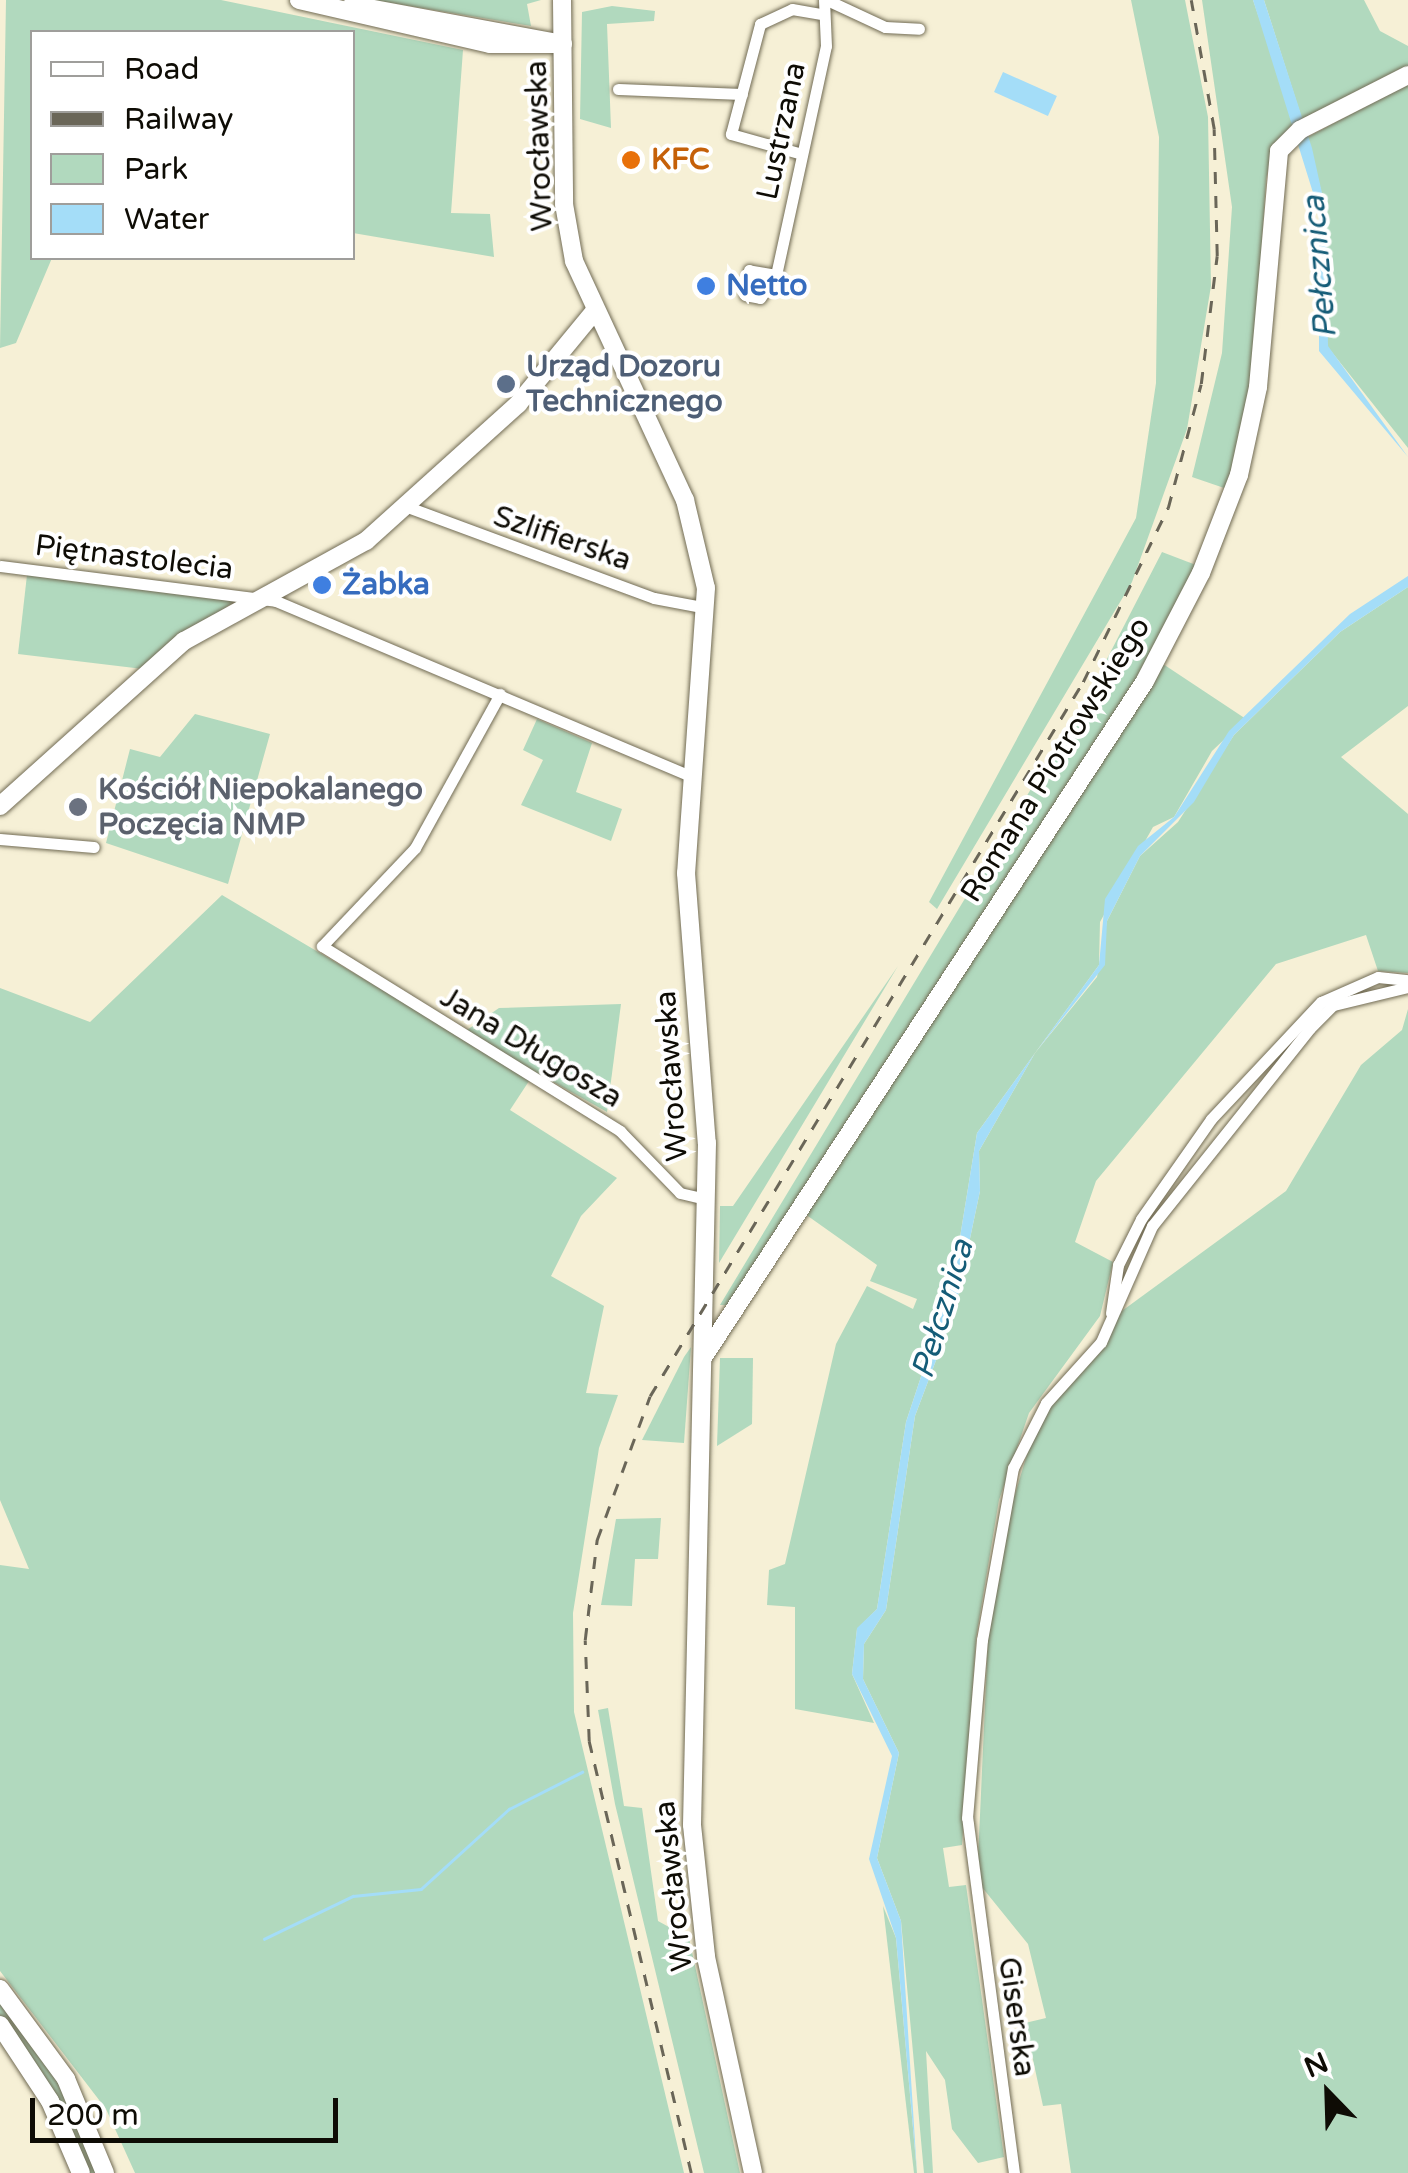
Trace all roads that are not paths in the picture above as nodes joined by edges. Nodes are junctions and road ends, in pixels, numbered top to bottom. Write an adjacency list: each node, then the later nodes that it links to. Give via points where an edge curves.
1 (825, 0): 4 (street, Lustrzana); 5 (street, via 885,27)
2 (303, 1): 6 (street)
3 (562, 5): 6 (street); 7 (street, Wrocławska)
4 (818, 14): 11 (street, via 792,9 760,24); 12 (street, Lustrzana, via 828,26)
5 (918, 29)
6 (529, 42): 7 (street); 9 (street)
7 (563, 44): 9 (street, Wrocławska)
8 (1408, 75): 26 (street, Romana Piotrowskiego, via 1288,140 1271,179 1269,296 1247,443 1201,573 1145,680)
9 (563, 80): 14 (street, Wrocławska, via 564,204)
10 (618, 89): 11 (street)
11 (742, 94): 12 (street, via 731,134)
12 (802, 154): 13 (street, Lustrzana)
13 (776, 275)
14 (593, 313): 15 (street, via 518,404); 18 (street, Wrocławska, via 685,500)
15 (404, 506): 17 (street, via 366,541); 18 (street, Szlifierska, via 654,598)
16 (0, 566): 17 (street, Piętnastolecia)
17 (262, 598): 19 (street, Piętnastolecia); 21 (street, via 184,641)
18 (707, 608): 20 (street, Wrocławska)
19 (500, 694): 20 (street, Piętnastolecia); 25 (street, Jana Długosza, via 421,839 322,946 581,1105 680,1193)
20 (692, 777): 25 (street, Wrocławska, via 686,888)
21 (0, 806)
22 (0, 839): 23 (street)
23 (94, 847)
24 (1408, 984): 27 (street, via 1333,1005 1310,1028 1152,1226); 27 (street, via 1378,976 1321,1002 1211,1119 1126,1250)
25 (706, 1199): 28 (street, Wrocławska)
26 (735, 1313): 28 (street); 29 (street, Romana Piotrowskiego)
27 (1109, 1325): 35 (street, Giserska, via 1046,1403 1004,1499 982,1640 972,1866)
28 (704, 1326): 29 (street, Wrocławska)
29 (704, 1356): 34 (street, Wrocławska, via 692,1825 706,1957)
30 (0, 1989): 33 (street, via 66,2079)
31 (0, 2025): 32 (street, via 50,2101)
32 (81, 2173)
33 (106, 2173)
34 (753, 2173)
35 (1014, 2173)

